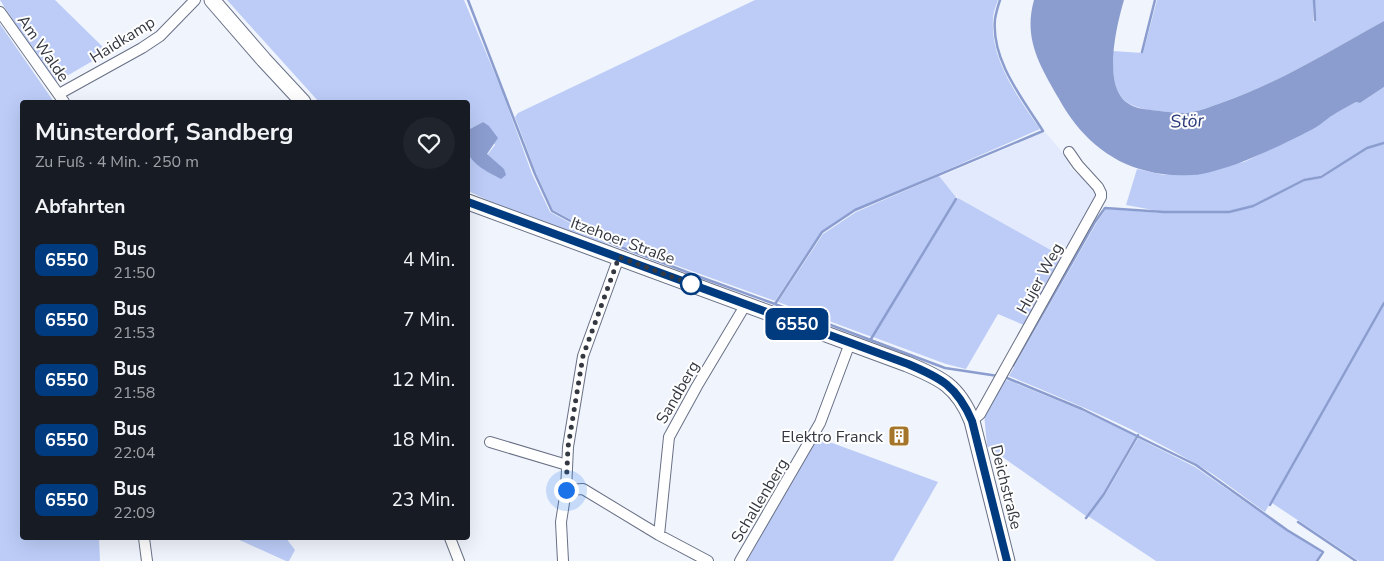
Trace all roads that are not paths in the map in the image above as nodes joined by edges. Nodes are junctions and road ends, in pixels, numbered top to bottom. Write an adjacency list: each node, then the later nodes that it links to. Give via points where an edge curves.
1 (195, 0): 4 (street, Haidkamp, via 160,36)
2 (212, 0): 5 (street)
3 (0, 12): 4 (street, Am Walde)
4 (61, 98)
5 (301, 100)
6 (1069, 152): 11 (street, Hujer Weg, via 1098,187 1101,197 980,414)
7 (470, 203): 8 (street, Itzehoer Straße)
8 (619, 257): 9 (street, Itzehoer Straße); 13 (street, via 583,356)
9 (746, 304): 10 (street, Itzehoer Straße); 15 (street, Sandberg, via 669,437)
10 (850, 343): 11 (street, Itzehoer Straße, via 928,372 944,382 957,393); 22 (street, Schallenberg, via 820,423)
11 (972, 421): 23 (street, Deichstraße)
12 (490, 442): 13 (street)
13 (567, 465): 14 (street)
14 (566, 490): 15 (street, via 583,490); 20 (street, via 561,522)
15 (659, 535): 21 (street)
16 (144, 540): 18 (street)
17 (451, 540): 19 (street)
18 (147, 561)
19 (459, 561)
20 (563, 561)
21 (708, 561)
22 (740, 561)
23 (1007, 561)

